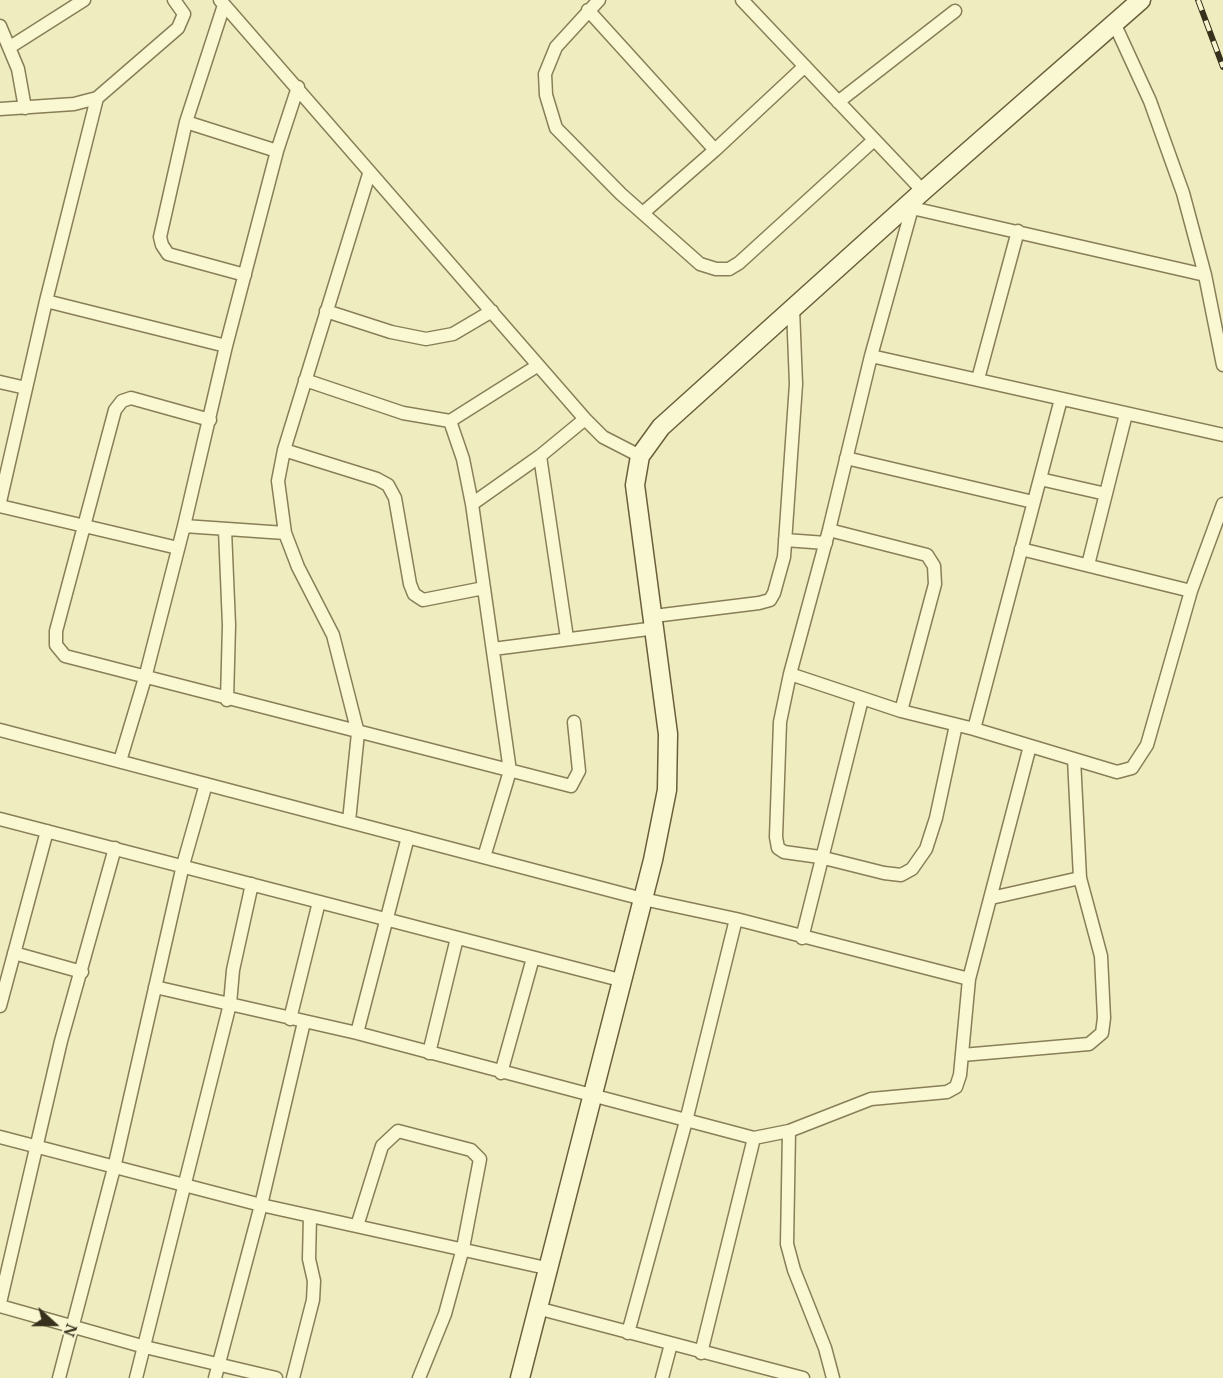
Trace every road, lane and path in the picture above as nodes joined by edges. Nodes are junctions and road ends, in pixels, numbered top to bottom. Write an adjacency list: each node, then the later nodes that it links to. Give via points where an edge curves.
1 (84, 0): 11 (street)
2 (599, 0): 7 (street)
3 (742, 0): 12 (street)
4 (1141, 0): 9 (main road)
5 (178, 1): 14 (street, via 184,14 178,28)
6 (222, 3): 13 (street); 18 (street)
7 (588, 10): 20 (street); 24 (street, via 556,47 545,74 546,95 556,128)
8 (955, 12): 15 (street)
9 (1115, 25): 23 (main road); 27 (street, via 1150,101 1183,193)
10 (0, 26): 11 (street)
11 (10, 47): 16 (street)
12 (805, 66): 15 (street); 20 (street)
13 (298, 87): 21 (street); 22 (street)
14 (97, 98): 16 (street); 28 (street)
15 (838, 102): 19 (street)
16 (25, 108): 17 (street)
17 (0, 109)
18 (186, 122): 21 (street); 26 (street, via 160,237 162,245 168,254)
19 (874, 140): 23 (street); 24 (street, via 729,269 700,264)
20 (715, 150): 24 (street)
21 (278, 151): 26 (street)
22 (369, 174): 30 (street); 31 (street)
23 (917, 199): 25 (street); 29 (main road); 33 (street)
24 (644, 212)
25 (1018, 231): 27 (street); 37 (street)
26 (245, 275): 32 (street)
27 (1204, 275): 34 (street)
28 (46, 301): 32 (street); 39 (street)
29 (793, 309): 48 (main road, via 661,427); 61 (street, via 796,384)
30 (326, 311): 31 (street, via 426,339 453,334); 36 (street)
31 (492, 311): 35 (street)
32 (226, 346): 42 (street)
33 (871, 356): 37 (street); 49 (street)
34 (1223, 365)
35 (537, 366): 43 (street); 44 (street)
36 (305, 380): 44 (street, via 403,413); 46 (street)
37 (978, 380): 40 (street)
38 (0, 382): 39 (street)
39 (26, 388): 53 (street)
40 (1061, 399): 41 (street); 50 (street)
41 (1126, 414): 45 (street); 51 (street)
42 (210, 420): 56 (street); 57 (street, via 131,398 122,401 115,410)
43 (585, 420): 47 (street); 48 (street, via 603,437)
44 (450, 422): 54 (street)
45 (1223, 435)
46 (284, 450): 60 (street, via 278,481); 66 (street, via 388,484 395,498 414,594 423,600)
47 (540, 456): 54 (street); 69 (street)
48 (640, 456): 68 (main road, via 635,485)
49 (846, 458): 52 (street); 59 (street)
50 (1040, 479): 51 (street); 52 (street)
51 (1106, 494): 65 (street)
52 (1034, 502): 64 (street)
53 (0, 504): 57 (street)
54 (472, 504): 66 (street)
55 (1223, 504): 67 (street)
56 (184, 526): 58 (street); 63 (street)
57 (83, 527): 63 (street); 72 (street, via 56,631 56,645 65,656)
58 (225, 530): 60 (street); 74 (street)
59 (829, 530): 62 (street); 75 (street, via 927,555 934,566 935,584)
60 (285, 533): 80 (street, via 333,635)
61 (785, 540): 62 (street); 68 (street, via 779,578 770,600)
62 (826, 543): 71 (street)
63 (178, 548): 72 (street)
64 (1021, 549): 65 (street); 78 (street)
65 (1088, 565): 67 (street)
66 (484, 588): 70 (street)
67 (1191, 591): 82 (street, via 1161,702 1138,761 1132,768 1118,772)
68 (655, 622): 69 (street); 96 (main road, via 669,761 662,825)
69 (567, 638): 70 (street)
70 (494, 649): 84 (street)
71 (790, 674): 73 (street); 92 (street, via 780,722 776,837 778,848 784,852)
72 (145, 678): 74 (street); 83 (street)
73 (862, 699): 75 (street); 92 (street)
74 (227, 700): 80 (street)
75 (902, 711): 77 (street)
76 (574, 722): 84 (street, via 579,771 572,786)
77 (956, 725): 78 (street); 92 (street, via 926,849 912,868 901,875)
78 (974, 729): 81 (street)
79 (0, 730): 83 (street)
80 (358, 733): 84 (street); 87 (street)
81 (1030, 746): 82 (street); 97 (street)
82 (1074, 759): 94 (street)
83 (120, 761): 85 (street)
84 (510, 771): 91 (street)
85 (206, 784): 87 (street); 93 (street)
86 (0, 819): 88 (street)
87 (349, 821): 89 (street)
88 (46, 831): 90 (street); 103 (street)
89 (408, 837): 91 (street); 100 (street)
90 (115, 848): 93 (street); 105 (street)
91 (484, 857): 96 (street)
92 (820, 857): 102 (street)
93 (183, 865): 95 (street); 108 (street)
94 (1080, 878): 97 (street); 115 (street, via 1101,956 1102,1034 1089,1044)
95 (252, 884): 98 (street); 109 (street, via 233,970)
96 (643, 898): 99 (street); 107 (main road)
97 (991, 898): 106 (street)
98 (319, 902): 100 (street); 111 (street)
99 (736, 919): 102 (street); 118 (street)
100 (388, 920): 101 (street); 113 (street)
101 (457, 938): 104 (street); 114 (street)
102 (802, 938): 106 (street)
103 (14, 953): 105 (street); 110 (street)
104 (533, 958): 107 (street); 116 (street)
105 (82, 972): 122 (street)
106 (969, 979): 115 (street)
107 (620, 980): 117 (main road)
108 (155, 987): 109 (street); 123 (street)
109 (230, 1004): 111 (street); 124 (street)
110 (0, 1006)
111 (290, 1018): 112 (street)
112 (304, 1022): 113 (street); 125 (street)
113 (357, 1033): 114 (street)
114 (429, 1053): 116 (street)
115 (962, 1055): 119 (street, via 956,1087 947,1092 871,1099)
116 (501, 1073): 117 (street)
117 (591, 1097): 118 (street); 129 (main road)
118 (686, 1121): 121 (street); 133 (street)
119 (789, 1131): 121 (street); 147 (street, via 788,1244)
120 (0, 1137): 122 (street)
121 (754, 1138): 136 (street)
122 (35, 1148): 123 (street); 130 (street)
123 (114, 1168): 124 (street); 132 (street)
124 (184, 1187): 125 (street); 135 (street)
125 (261, 1205): 126 (street); 137 (street)
126 (310, 1216): 127 (street); 142 (street, via 313,1300)
127 (357, 1226): 128 (street); 128 (street, via 382,1146 398,1131 471,1150 480,1159)
128 (463, 1248): 129 (street); 143 (street, via 445,1314)
129 (546, 1268): 131 (main road)
130 (0, 1304): 132 (street)
131 (537, 1308): 133 (street); 144 (main road)
132 (71, 1326): 135 (street); 138 (street)
133 (628, 1333): 134 (street)
134 (671, 1344): 136 (street); 145 (street)
135 (145, 1347): 137 (street); 139 (street)
136 (701, 1353): 146 (street)
137 (218, 1365): 140 (street); 141 (street)
138 (59, 1378)
139 (136, 1378)
140 (215, 1378)
141 (276, 1378)
142 (293, 1378)
143 (419, 1378)
144 (519, 1378)
145 (662, 1378)
146 (802, 1378)
147 (833, 1378)

